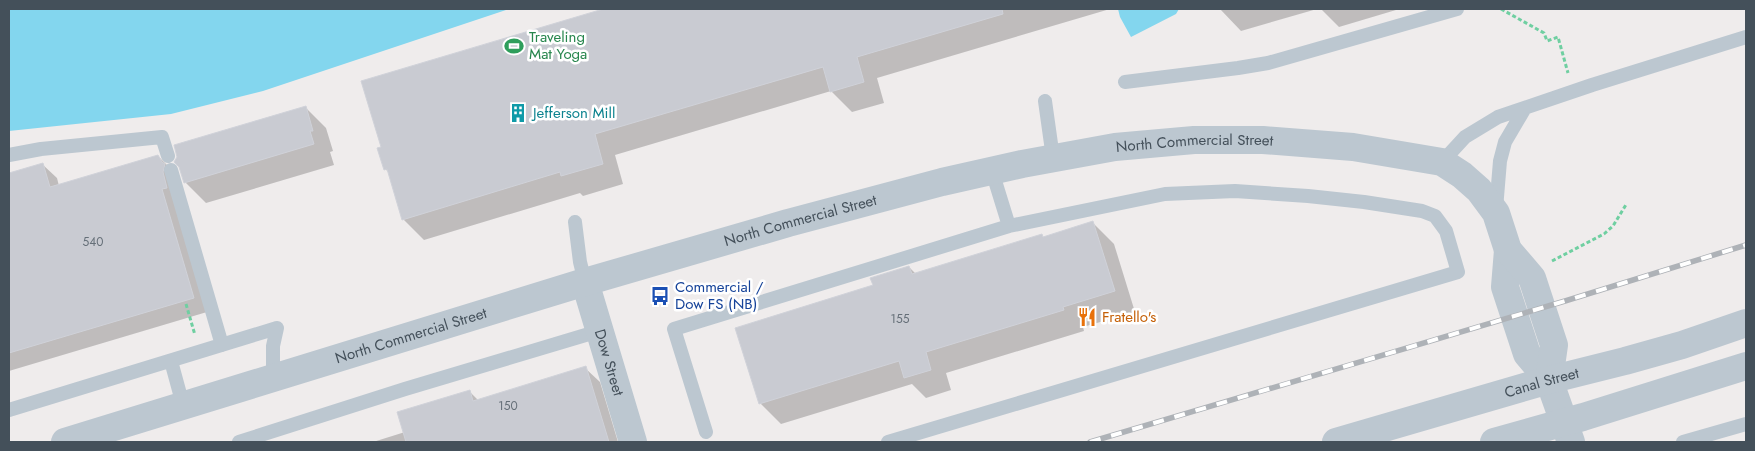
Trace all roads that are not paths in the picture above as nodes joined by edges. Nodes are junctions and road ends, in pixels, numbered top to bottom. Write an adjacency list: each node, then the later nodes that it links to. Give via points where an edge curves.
1 (1457, 9): 3 (lane, via 1268,62)
2 (1746, 37): 5 (lane)
3 (1125, 82)
4 (1045, 101): 8 (lane)
5 (1525, 108): 9 (lane, via 1498,117 1468,135); 12 (lane, via 1505,142 1500,161)
6 (9, 155): 7 (lane, via 162,137)
7 (168, 156)
8 (1053, 158): 9 (street, North Commercial Street, via 1115,147 1194,140 1253,140 1354,147); 11 (street, North Commercial Street)
9 (1442, 162): 12 (street, North Commercial Street, via 1479,190)
10 (171, 170): 18 (lane)
11 (992, 171): 14 (lane); 15 (street, North Commercial Street, via 788,223)
12 (1496, 213): 22 (street, North Commercial Street, via 1508,250 1504,287 1527,354)
13 (575, 222): 15 (lane)
14 (1009, 226): 26 (lane, via 674,329); 31 (lane, via 1165,194 1235,192 1308,196 1422,211 1435,216 1446,232 1458,272)
15 (584, 282): 17 (street, Dow Street); 21 (street, North Commercial Street)
16 (1746, 322): 22 (street, Canal Street, via 1682,345)
17 (599, 331): 29 (lane); 30 (street, Dow Street)
18 (222, 345): 19 (lane); 21 (lane, via 277,328 273,346)
19 (171, 361): 23 (lane); 24 (lane)
20 (1746, 366): 27 (street)
21 (273, 377): 23 (street, North Commercial Street)
22 (1549, 380): 27 (street, North Commercial Street); 32 (street, Canal Street)
23 (183, 405): 28 (street, North Commercial Street)
24 (9, 410)
25 (1746, 424): 34 (lane)
26 (706, 432)
27 (1568, 432): 33 (street)
28 (65, 442)
29 (239, 442)
30 (633, 442)
31 (888, 442)
32 (1336, 442)
33 (1494, 442)
34 (1683, 442)

